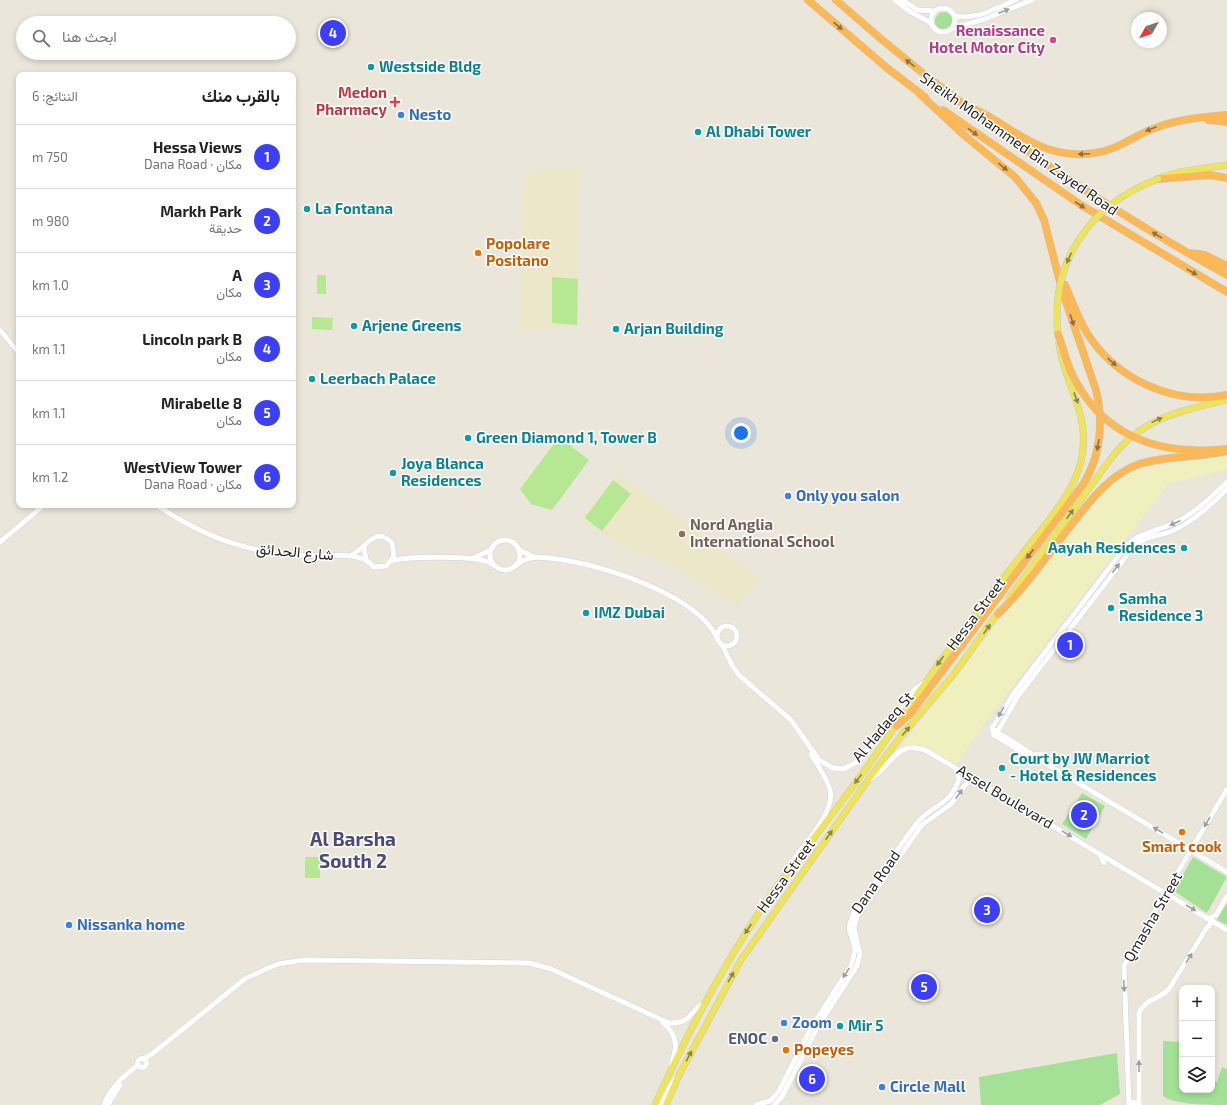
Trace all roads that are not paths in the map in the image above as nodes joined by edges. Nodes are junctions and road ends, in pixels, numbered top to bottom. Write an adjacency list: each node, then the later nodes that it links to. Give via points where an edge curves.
1 (808, 0): 11 (highway, Sheikh Mohammed Bin Zayed Road, one-way to 11)
2 (836, 0): 12 (highway, Sheikh Mohammed Bin Zayed Road, one-way to 2)
3 (895, 0): 9 (street)
4 (902, 0): 7 (street, via 918,10)
5 (1016, 0): 8 (street, via 974,16)
6 (1032, 0): 10 (street, one-way to 6, via 985,19)
7 (935, 11): 8 (street, via 947,9); 9 (street)
8 (955, 16): 10 (street)
9 (931, 23): 10 (street, via 941,32 948,32)
10 (954, 28)
11 (921, 95): 21 (highway, one-way to 21, via 1026,189 1044,220); 23 (highway, Sheikh Mohammed Bin Zayed Road, one-way to 23, via 1081,205)
12 (963, 104): 14 (highway, one-way to 12, via 1150,129 1113,148 1076,154 1057,152 1039,146 999,121); 19 (highway, Sheikh Mohammed Bin Zayed Road, one-way to 12, via 1048,165)
13 (1227, 115): 14 (highway)
14 (1184, 120): 15 (highway)
15 (1227, 122)
16 (1227, 165): 18 (main road, Hessa Street, via 1180,172)
17 (1227, 178): 18 (highway, via 1197,175)
18 (1158, 179): 25 (main road, Hessa Street, one-way to 25, bridge, via 1134,189 1111,204 1092,222 1076,244 1065,267 1058,293)
19 (1187, 253): 20 (highway, via 1206,256); 22 (highway, Sheikh Mohammed Bin Zayed Road)
20 (1227, 266)
21 (1057, 269): 27 (highway, one-way to 27, via 1087,333 1103,354 1120,369 1139,381 1165,392 1200,397); 55 (highway, one-way to 55, via 1099,403 1100,429 1094,463 1078,492 910,714)
22 (1227, 275)
23 (1227, 292)
24 (0, 330): 26 (street)
25 (1058, 334): 29 (highway, bridge, via 1072,373 1084,394 1115,426 1146,442 1168,449 1191,452); 54 (main road, Hessa Street, one-way to 54, bridge, via 1063,362 1080,409 1083,440 1079,466 1066,494)
26 (16, 349)
27 (1227, 394)
28 (1227, 400): 47 (main road, Hessa Street, one-way to 28, via 1112,457 1128,439 1147,425 1169,414)
29 (1227, 450): 47 (highway, via 1139,464 1116,476 1100,490 1014,598)
30 (1227, 482): 56 (street, one-way to 56, via 1194,512 1175,523 1136,538 1126,546 1010,699 992,728 992,733)
31 (1227, 489): 56 (street, one-way to 31, via 1018,696 1135,545 1194,519)
32 (40, 508): 34 (street)
33 (162, 508): 39 (street, شارع الحدائق, via 203,532 250,548 296,555)
34 (0, 542)
35 (364, 547): 36 (street, via 372,538 381,536 390,540); 39 (street); 43 (street)
36 (394, 550): 41 (street); 44 (street)
37 (490, 550): 38 (street, via 496,542 505,540 514,543); 42 (street); 45 (street)
38 (519, 550): 40 (street); 46 (street, via 520,559)
39 (348, 556): 43 (street, شارع الحدائق)
40 (535, 557): 46 (street, via 527,558); 48 (street, via 574,562 626,576 673,598)
41 (412, 558): 42 (street); 44 (street)
42 (473, 559): 45 (street, via 486,560)
43 (366, 560): 44 (street, via 377,567 386,566)
44 (391, 561)
45 (492, 564): 46 (street, via 506,570)
46 (517, 565)
47 (998, 614): 61 (main road, Hessa Street, one-way to 47, via 901,736 954,674)
48 (707, 623): 49 (street); 50 (street)
49 (724, 626): 50 (street, via 718,632); 52 (street, via 732,627 737,633)
50 (717, 638): 51 (street)
51 (722, 645): 52 (street); 53 (street, Al Hadaeq St)
52 (733, 645): 53 (street)
53 (730, 663): 57 (street, Al Hadaeq St, via 740,676 791,720)
54 (926, 682): 55 (main road, Hessa Street); 57 (street, Al Hadaeq St, via 916,688 862,757 849,767 838,769 823,764)
55 (896, 726): 70 (main road, Hessa Street, one-way to 70)
56 (996, 734): 58 (street, via 1034,755); 63 (street)
57 (805, 739): 70 (street, Al Hadaeq St, via 830,789 831,802 827,812 791,862)
58 (1041, 754)
59 (956, 768): 60 (street, Assel Boulevard); 61 (street, Assel Boulevard, via 927,751 907,748 895,754 878,774); 85 (street, Dana Road, one-way to 85, via 959,779 949,797 918,821 853,914 849,928 855,949 852,964 810,1030 778,1093 770,1101)
60 (974, 779): 68 (street, Assel Boulevard, one-way to 68); 86 (street, Dana Road, one-way to 60, via 782,1097 817,1028 857,966 860,954 854,928 857,916 922,825 951,804 966,784)
61 (868, 780): 84 (main road, Hessa Street, one-way to 61, via 741,960)
62 (1227, 789): 67 (street, Qmasha Street, one-way to 67)
63 (1093, 792): 64 (street); 66 (street)
64 (1101, 793)
65 (1129, 809): 66 (street)
66 (1132, 815): 67 (street, one-way to 66)
67 (1191, 850): 71 (street); 72 (street, Qmasha Street)
68 (1100, 854): 69 (street); 72 (street, Assel Boulevard)
69 (1104, 863)
70 (789, 870): 76 (main road, Hessa Street, one-way to 76, via 740,941)
71 (1227, 872)
72 (1166, 893): 74 (street, Assel Boulevard, one-way to 74); 87 (street, Qmasha Street, one-way to 87, via 1124,966)
73 (1227, 896): 74 (street, via 1216,915)
74 (1210, 920): 75 (street, Assel Boulevard); 80 (street, one-way to 74, via 1138,1013 1144,1005 1169,990)
75 (1227, 930)
76 (703, 1004): 77 (street, via 692,1016 683,1021 669,1024); 79 (main road, Hessa Street)
77 (660, 1021): 78 (street, via 557,971 529,963 305,959 278,964 246,978 145,1061 138,1061); 79 (street, via 669,1028 674,1040)
78 (140, 1066): 81 (street, via 118,1082); 82 (street, via 119,1086)
79 (672, 1067): 83 (main road, Hessa Street)
80 (1139, 1104): 87 (street, via 1135,1102)
81 (104, 1105)
82 (108, 1105)
83 (655, 1105)
84 (665, 1105)
85 (756, 1105)
86 (774, 1105)
87 (1129, 1105)

